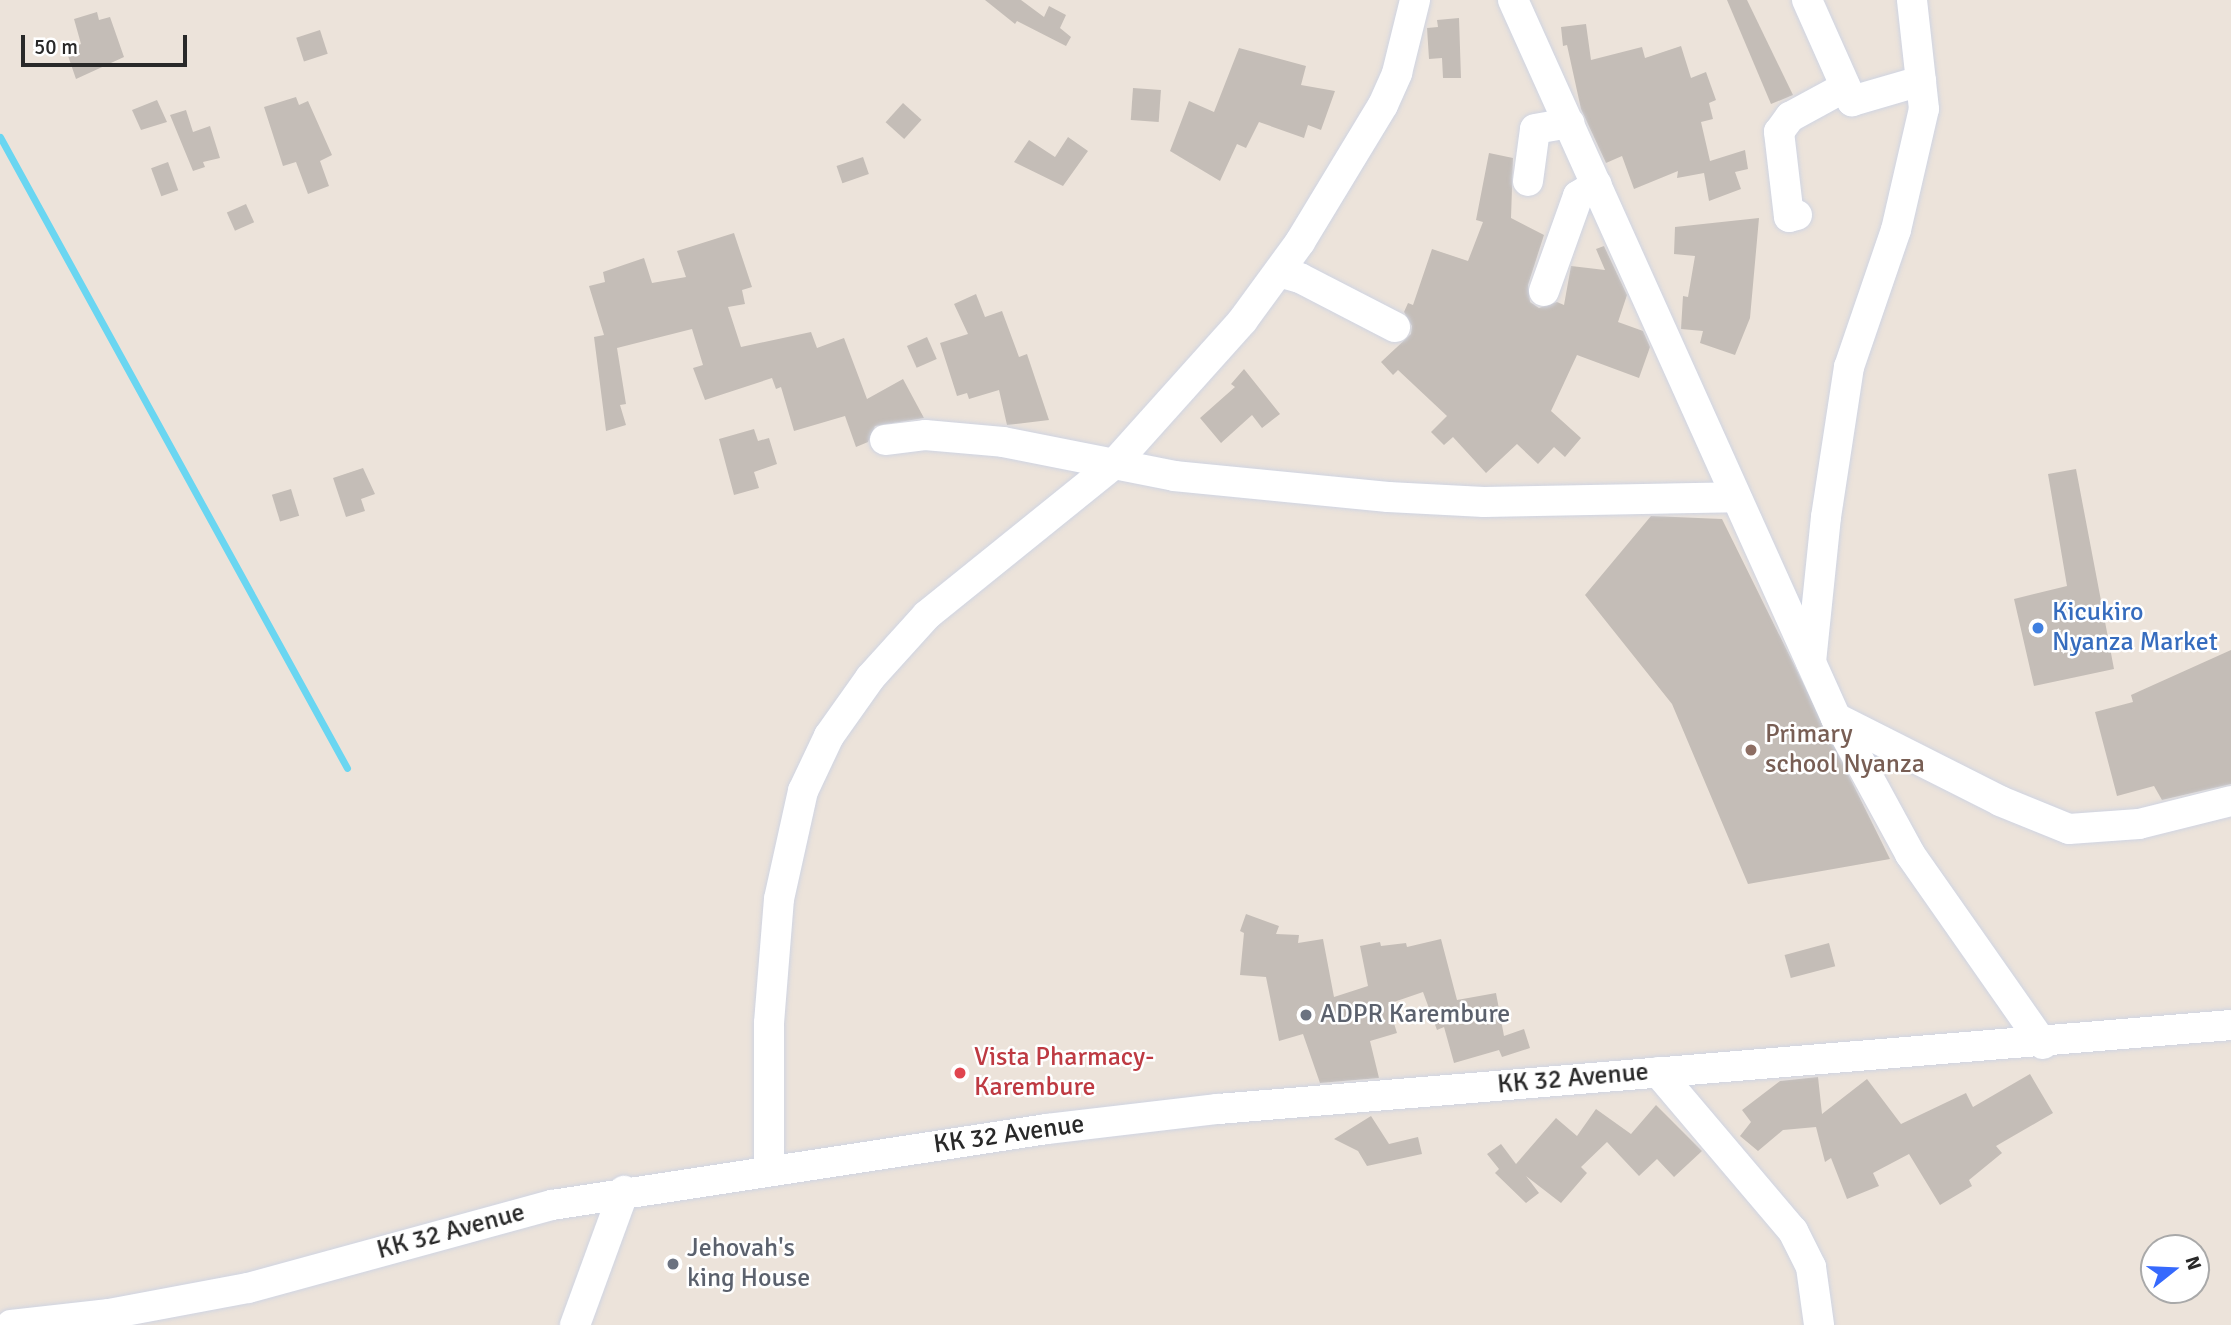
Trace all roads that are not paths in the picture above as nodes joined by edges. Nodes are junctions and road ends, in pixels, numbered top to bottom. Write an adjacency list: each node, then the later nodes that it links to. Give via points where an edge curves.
1 (1415, 0): 11 (street, via 1397,73 1383,105)
2 (1513, 0): 7 (street)
3 (1807, 0): 6 (street)
4 (1912, 0): 5 (street)
5 (1921, 81): 6 (street, via 1852,101); 17 (street, via 1924,109 1896,230 1849,367 1826,517)
6 (1845, 87): 10 (street, via 1790,117 1779,132 1789,217)
7 (1569, 123): 8 (street, via 1535,129); 9 (street)
8 (1528, 181)
9 (1597, 184): 12 (street, via 1578,196); 16 (street)
10 (1797, 215)
11 (1279, 272): 13 (street, via 1300,278); 15 (street, via 1175,401)
12 (1544, 291)
13 (1395, 327)
14 (885, 440): 15 (street, via 925,435 976,439)
15 (1114, 464): 16 (street, via 1174,476 1388,497 1484,502); 23 (street, via 927,615 870,678 829,736 803,791 779,899 769,1023)
16 (1736, 497): 17 (street)
17 (1811, 666): 18 (street)
18 (1836, 718): 19 (street, via 2000,802 2069,829 2140,824); 21 (street, via 1910,853)
19 (2231, 801)
20 (2231, 1025): 21 (street, KK 32 Avenue)
21 (2043, 1044): 22 (street, KK 32 Avenue)
22 (1658, 1072): 23 (street, KK 32 Avenue, via 1119,1119); 27 (street, via 1793,1231 1811,1268)
23 (769, 1170): 24 (street, KK 32 Avenue)
24 (624, 1191): 25 (street, KK 32 Avenue, via 552,1205 248,1288 109,1314); 26 (street)
25 (10, 1325)
26 (575, 1325)
27 (1819, 1325)

